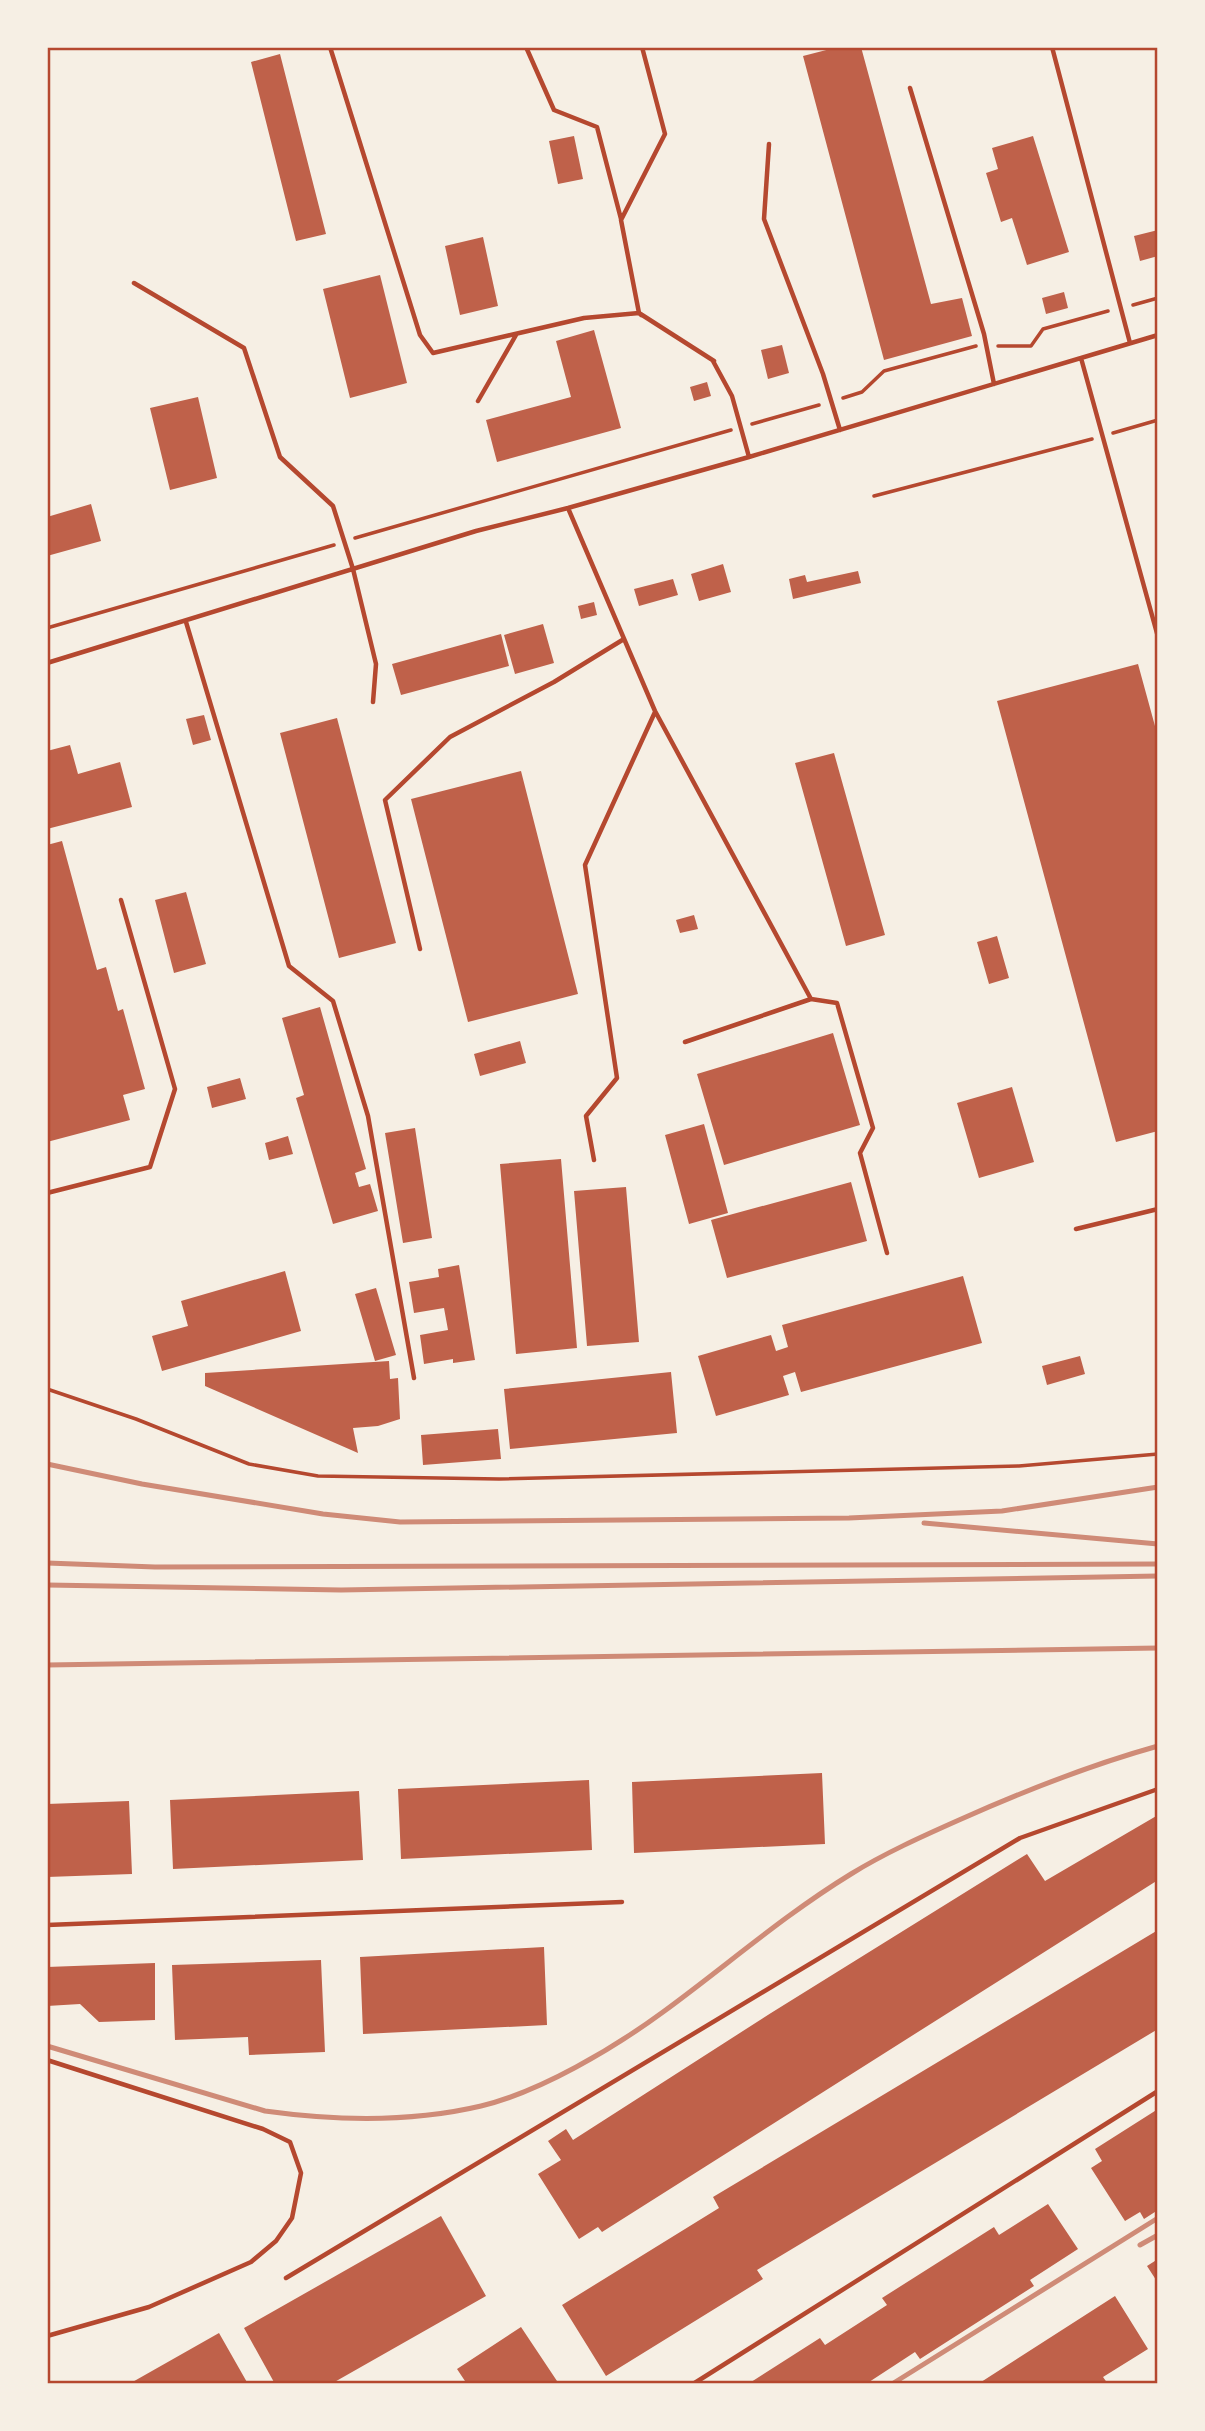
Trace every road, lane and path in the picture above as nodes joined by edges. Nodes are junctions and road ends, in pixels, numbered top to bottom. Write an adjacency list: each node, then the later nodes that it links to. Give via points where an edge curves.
1 (330, 47): 12 (lane, via 420,335 433,354)
2 (526, 47): 7 (lane, via 554,110 597,127)
3 (642, 47): 7 (lane, via 665,134)
4 (1052, 47): 10 (lane)
5 (911, 88): 15 (lane)
6 (769, 145): 19 (lane, via 764,219)
7 (621, 220): 11 (lane)
8 (134, 283): 27 (lane, via 244,348 280,457 333,506)
9 (1158, 298): 10 (path)
10 (1122, 308): 14 (lane); 15 (path, via 1044,329 1031,346)
11 (639, 313): 12 (lane, via 584,318); 21 (lane, via 714,361)
12 (516, 335): 18 (lane)
13 (1158, 335): 14 (lane)
14 (1130, 343): 16 (lane)
15 (986, 346): 17 (lane); 19 (path, via 970,346 884,371 862,392)
16 (1081, 358): 17 (lane); 23 (lane)
17 (993, 384): 22 (lane)
18 (478, 401)
19 (831, 401): 21 (path); 22 (lane)
20 (1158, 420): 23 (path)
21 (741, 427): 24 (lane); 27 (path)
22 (840, 430): 24 (lane)
23 (1104, 436): 25 (path); 31 (lane)
24 (750, 457): 26 (lane)
25 (874, 496)
26 (568, 509): 28 (lane, via 476,531); 32 (lane)
27 (344, 542): 28 (lane); 30 (path)
28 (354, 569): 29 (lane); 34 (lane, via 376,664)
29 (186, 622): 33 (lane); 45 (lane, via 289,966 333,1001 364,1103)
30 (47, 628)
31 (1158, 637)
32 (624, 639): 35 (lane); 37 (lane, via 450,737 385,800)
33 (47, 663)
34 (373, 702)
35 (655, 711): 38 (lane); 40 (lane, via 585,865 617,1078 586,1116)
36 (121, 901): 41 (lane, via 175,1089 150,1167)
37 (420, 949)
38 (811, 999): 39 (lane); 44 (lane, via 837,1003 873,1128 860,1153)
39 (685, 1042)
40 (594, 1160)
41 (47, 1193)
42 (1158, 1209): 43 (lane)
43 (1076, 1229)
44 (887, 1253)
45 (414, 1378)
46 (47, 1389): 47 (path, via 249,1464 318,1476 499,1479 1019,1466)
47 (1158, 1454)
48 (1158, 1789): 53 (lane, via 1020,1838)
49 (622, 1902): 50 (lane)
50 (47, 1925)
51 (47, 2060): 54 (lane, via 263,2129 290,2142 300,2173 292,2218 276,2241 251,2262 149,2306)
52 (1158, 2091): 55 (lane)
53 (286, 2278)
54 (47, 2336)
55 (693, 2384)

